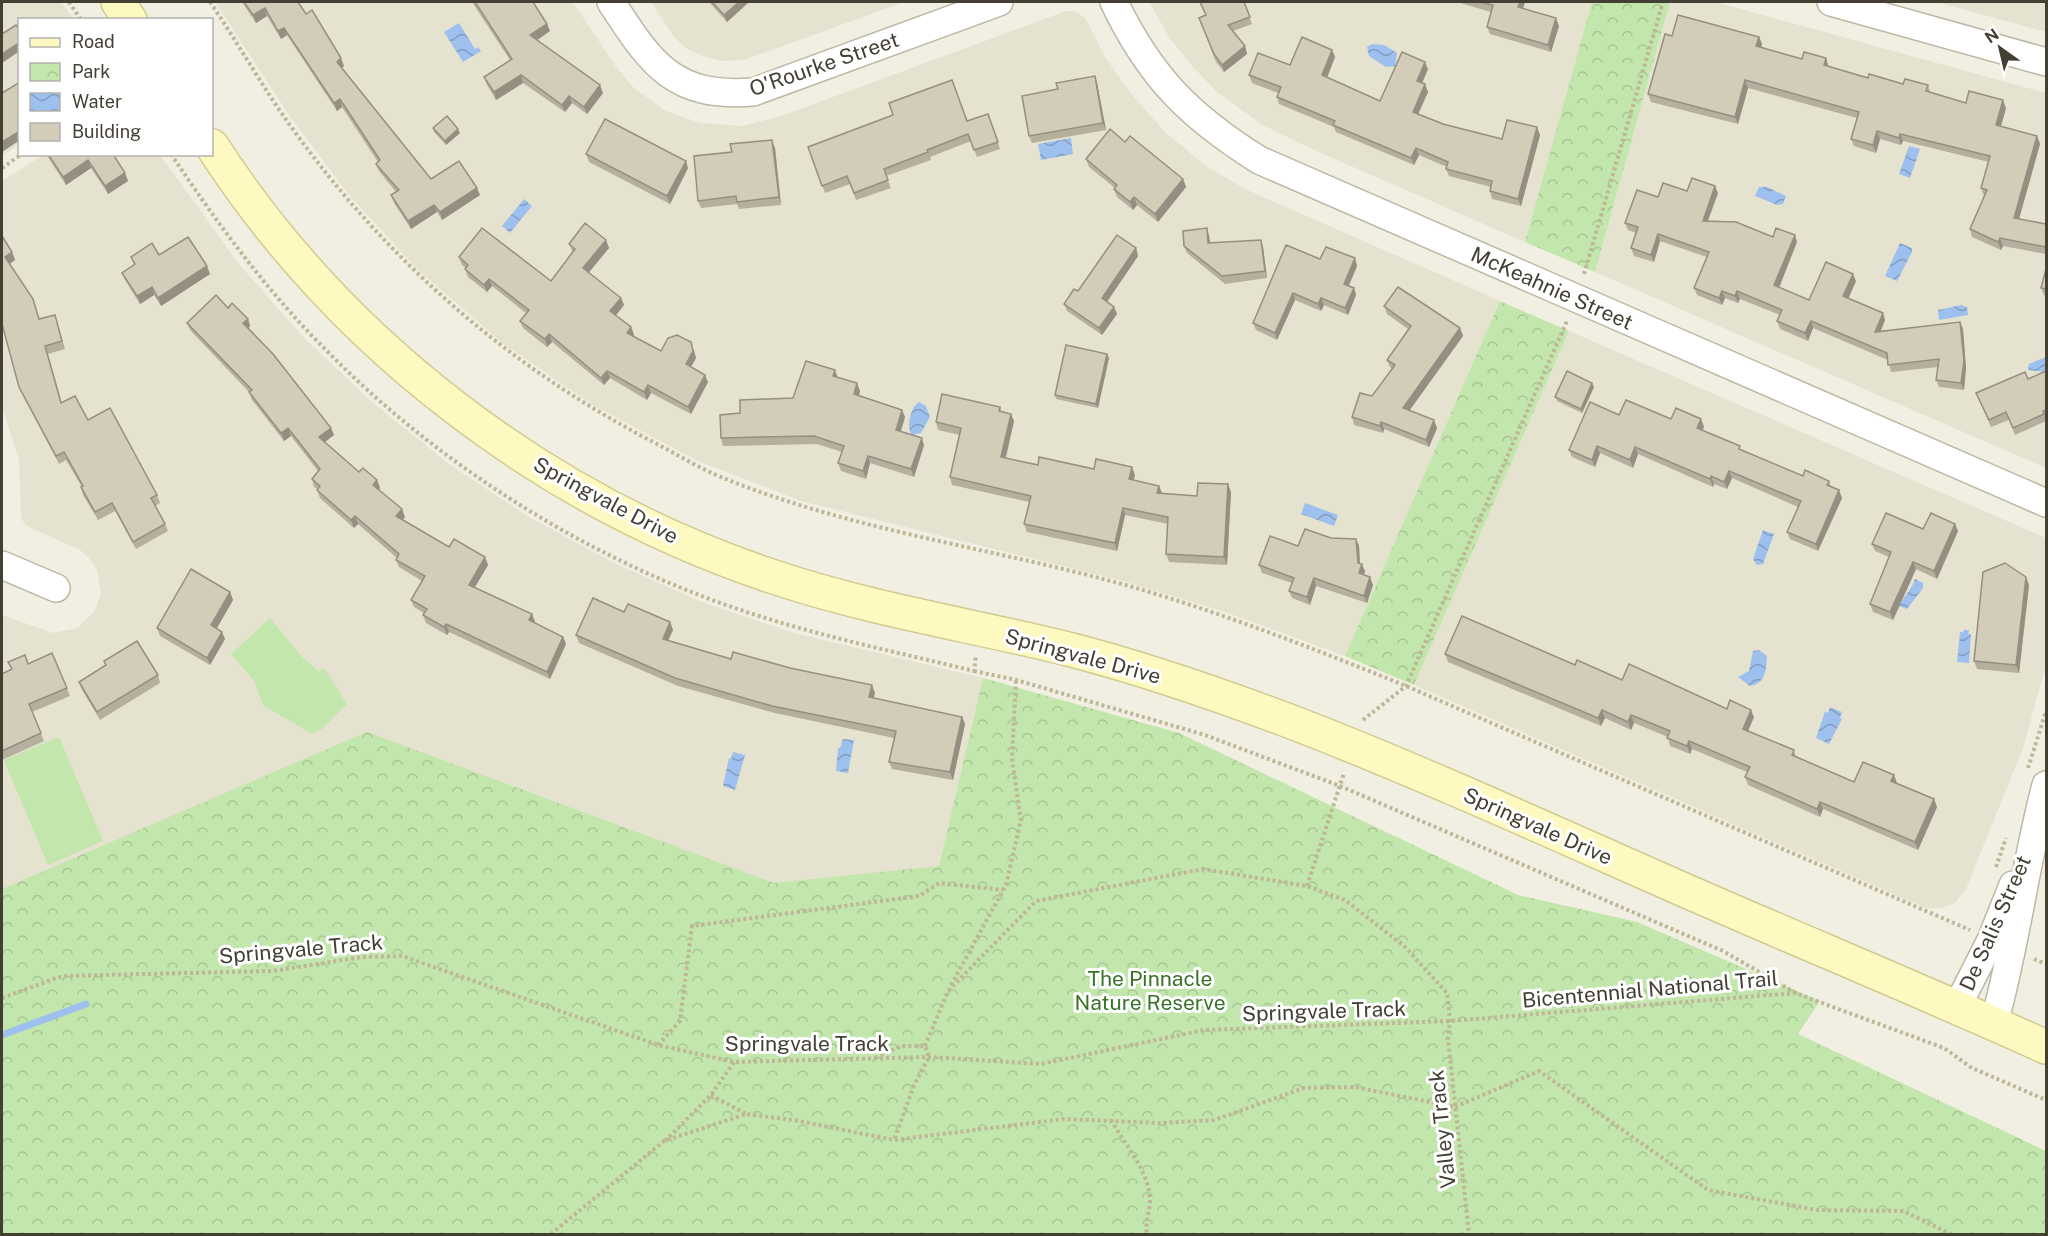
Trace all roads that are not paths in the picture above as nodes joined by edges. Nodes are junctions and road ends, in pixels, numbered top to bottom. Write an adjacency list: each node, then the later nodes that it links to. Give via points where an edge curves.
1 (118, 2): 6 (main road)
2 (611, 2): 3 (street, O'Rourke Street, via 639,45 664,70 692,87 723,95 753,92)
3 (999, 2)
4 (1114, 2): 9 (street, McKeahnie Street, via 1130,36 1177,99 1228,141 1264,163)
5 (1831, 2): 7 (street)
6 (129, 18)
7 (2046, 62)
8 (213, 148): 14 (main road, Springvale Drive, via 291,252 374,340 475,424 562,480 658,532 775,578 1074,651 1298,724)
9 (2046, 503)
10 (2, 565): 11 (street)
11 (56, 588)
12 (2046, 785): 13 (street, De Salis Street)
13 (2002, 945): 14 (street, De Salis Street); 15 (street, De Salis Street)
14 (1956, 1009): 15 (main road, Springvale Drive)
15 (1994, 1023): 16 (main road, Springvale Drive)
16 (2046, 1047)

